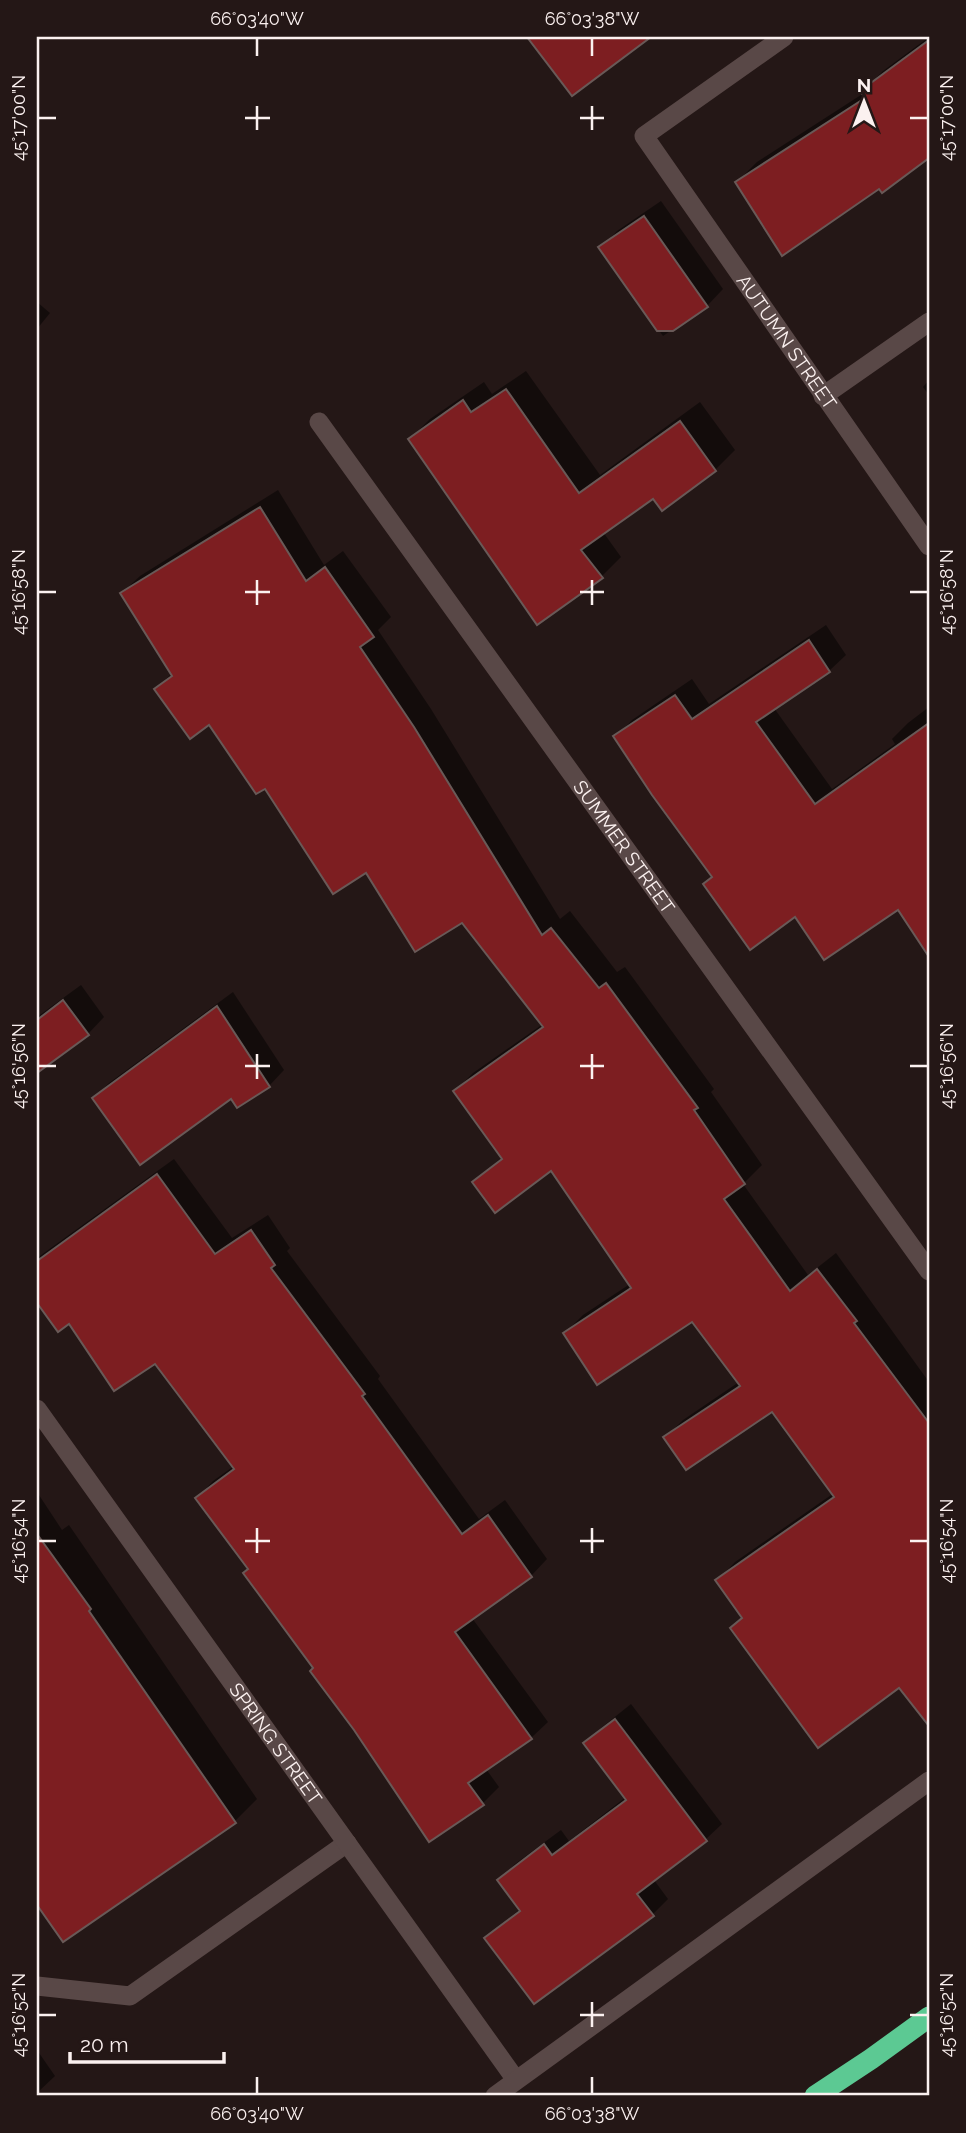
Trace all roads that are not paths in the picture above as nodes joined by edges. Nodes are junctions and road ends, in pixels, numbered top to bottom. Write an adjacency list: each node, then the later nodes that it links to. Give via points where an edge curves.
1 (785, 37): 3 (street, AUTUMN STREET, via 643,136)
2 (929, 322): 3 (street)
3 (823, 396): 5 (street, AUTUMN STREET)
4 (319, 422): 6 (street, SUMMER STREET)
5 (929, 546)
6 (929, 1271)
7 (37, 1409): 9 (street, SPRING STREET)
8 (929, 1780): 12 (street)
9 (347, 1843): 10 (street, via 130,1996); 12 (street, SPRING STREET)
10 (37, 1986)
11 (929, 2017): 14 (highway)
12 (516, 2080): 13 (street)
13 (495, 2096)
14 (815, 2096)

